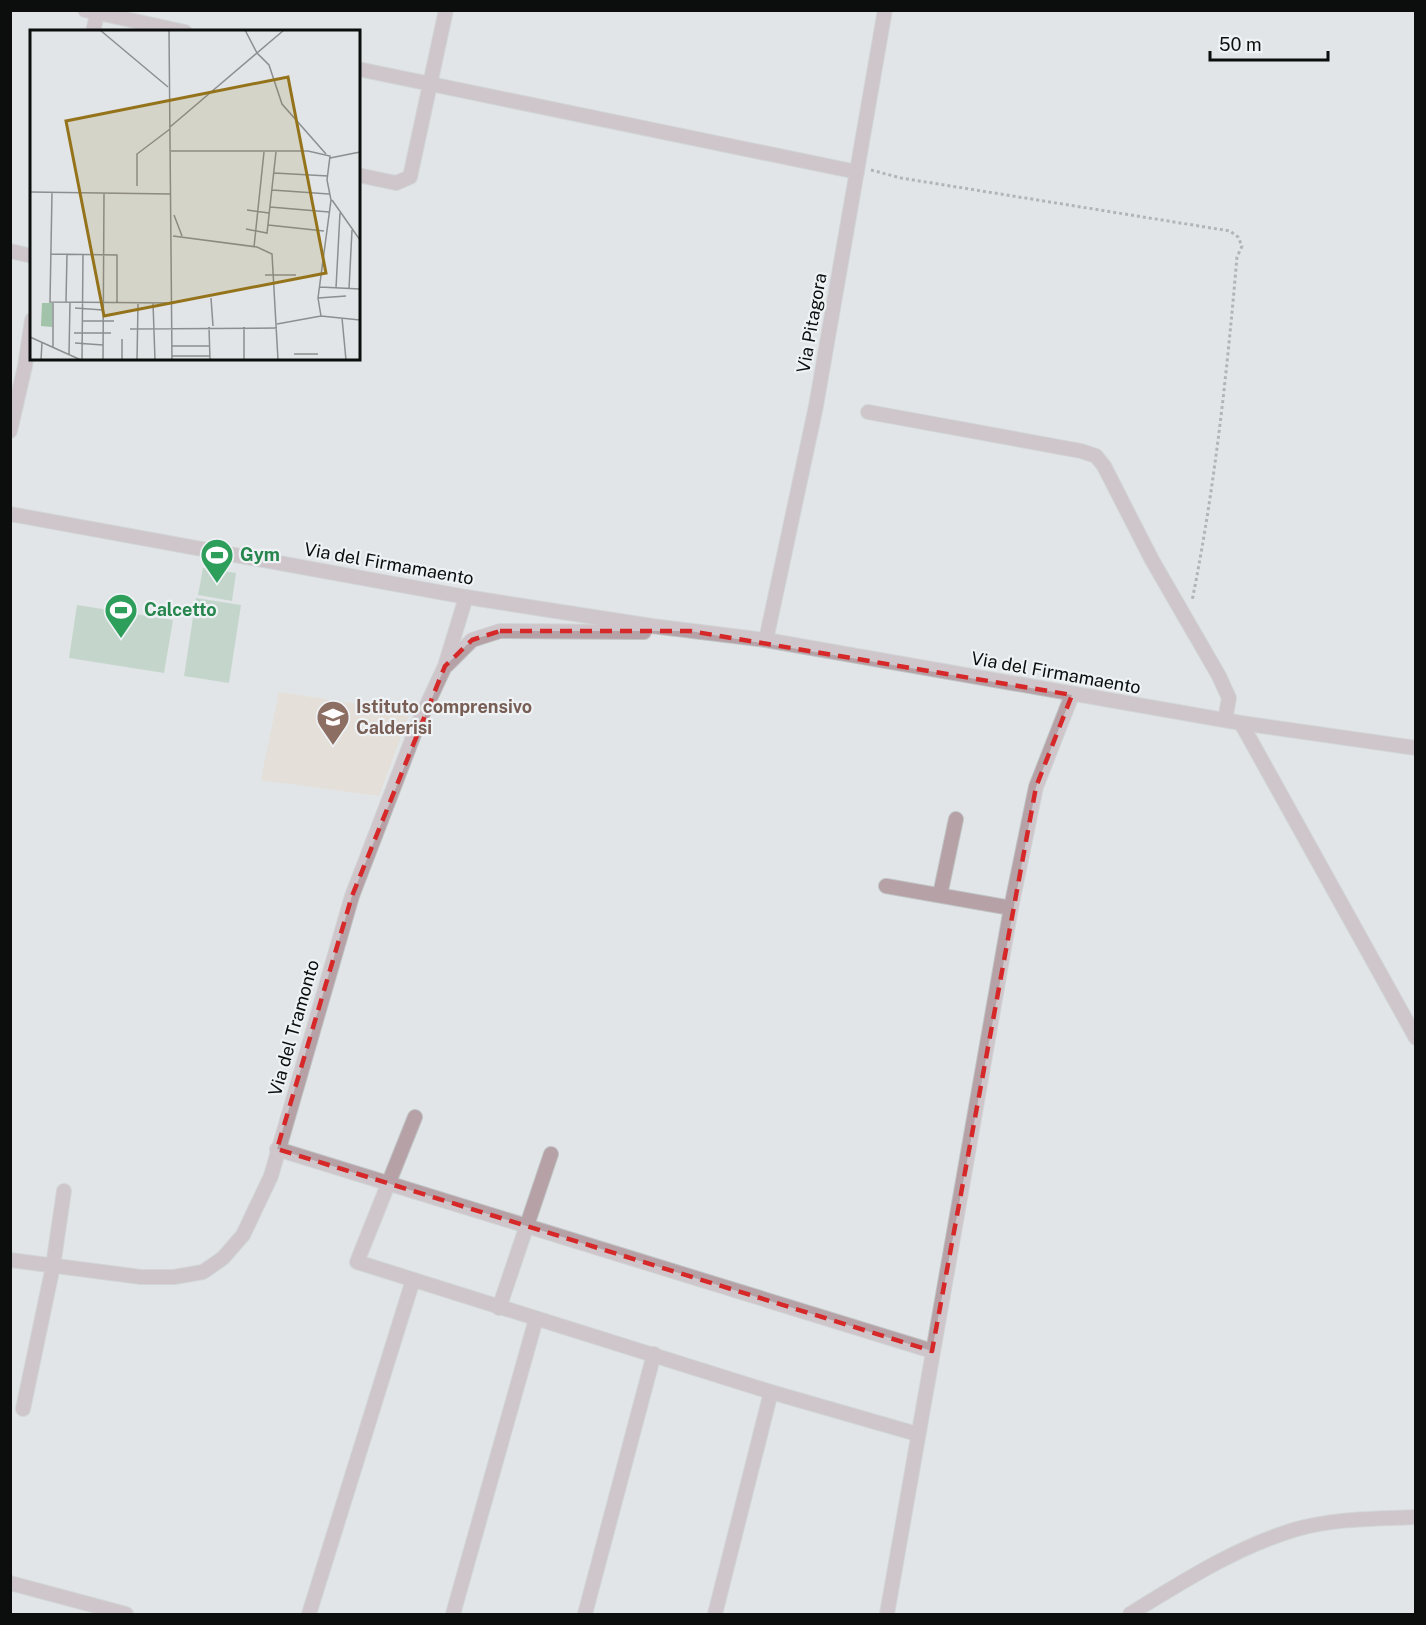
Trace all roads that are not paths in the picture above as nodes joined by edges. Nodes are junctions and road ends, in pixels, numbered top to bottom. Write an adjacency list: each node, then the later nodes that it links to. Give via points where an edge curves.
1 (446, 10): 7 (street)
2 (885, 10): 8 (street, Via Pitagora)
3 (94, 11): 4 (street); 5 (street)
4 (93, 30)
5 (176, 30)
6 (360, 69): 7 (street)
7 (430, 85): 8 (street); 9 (street, via 410,177 396,183)
8 (857, 169): 20 (street, Via Pitagora, via 816,406)
9 (360, 175)
10 (10, 251): 11 (street)
11 (30, 256)
12 (30, 333): 14 (street)
13 (10, 364): 14 (street)
14 (25, 366): 16 (street)
15 (868, 412): 23 (street, via 1096,456 1229,698)
16 (10, 430)
17 (10, 514): 18 (street, Via del Firmamaento)
18 (466, 597): 19 (street, Via del Firmamaento); 21 (street, Via del Tramonto)
19 (690, 631): 20 (street, Via del Firmamaento); 21 (street, Via del Firmamaento, via 500,630 472,640)
20 (766, 640): 22 (street, Via del Firmamaento)
21 (445, 666): 32 (street, Via del Tramonto, via 418,724 352,896)
22 (1072, 695): 23 (street, Via del Firmamaento); 29 (street, via 1036,788)
23 (1225, 720): 24 (street, Via del Firmamaento)
24 (1241, 723): 25 (street, Via del Firmamaento); 30 (street)
25 (1416, 748)
26 (956, 819): 28 (street)
27 (886, 886): 28 (street)
28 (940, 895): 29 (street)
29 (1011, 908): 42 (street)
30 (1416, 1038)
31 (415, 1117): 34 (street)
32 (277, 1149): 34 (street); 38 (street, Via del Tramonto, via 272,1176 243,1235 223,1258 203,1272 141,1277)
33 (551, 1154): 36 (street)
34 (388, 1182): 36 (street); 39 (street, via 357,1262)
35 (64, 1191): 38 (street)
36 (526, 1225): 40 (street); 42 (street)
37 (10, 1260): 38 (street, Via del Tramonto)
38 (53, 1266): 45 (street)
39 (413, 1280): 40 (street); 50 (street)
40 (499, 1308): 41 (street)
41 (536, 1319): 43 (street); 51 (street)
42 (932, 1351): 46 (street)
43 (654, 1354): 44 (street); 52 (street)
44 (771, 1392): 46 (street); 53 (street)
45 (23, 1409)
46 (917, 1434): 54 (street)
47 (1416, 1517): 55 (street, via 1347,1519 1297,1529 1190,1578)
48 (10, 1583): 49 (street)
49 (126, 1614)
50 (309, 1614)
51 (453, 1614)
52 (585, 1614)
53 (715, 1614)
54 (887, 1614)
55 (1130, 1614)

